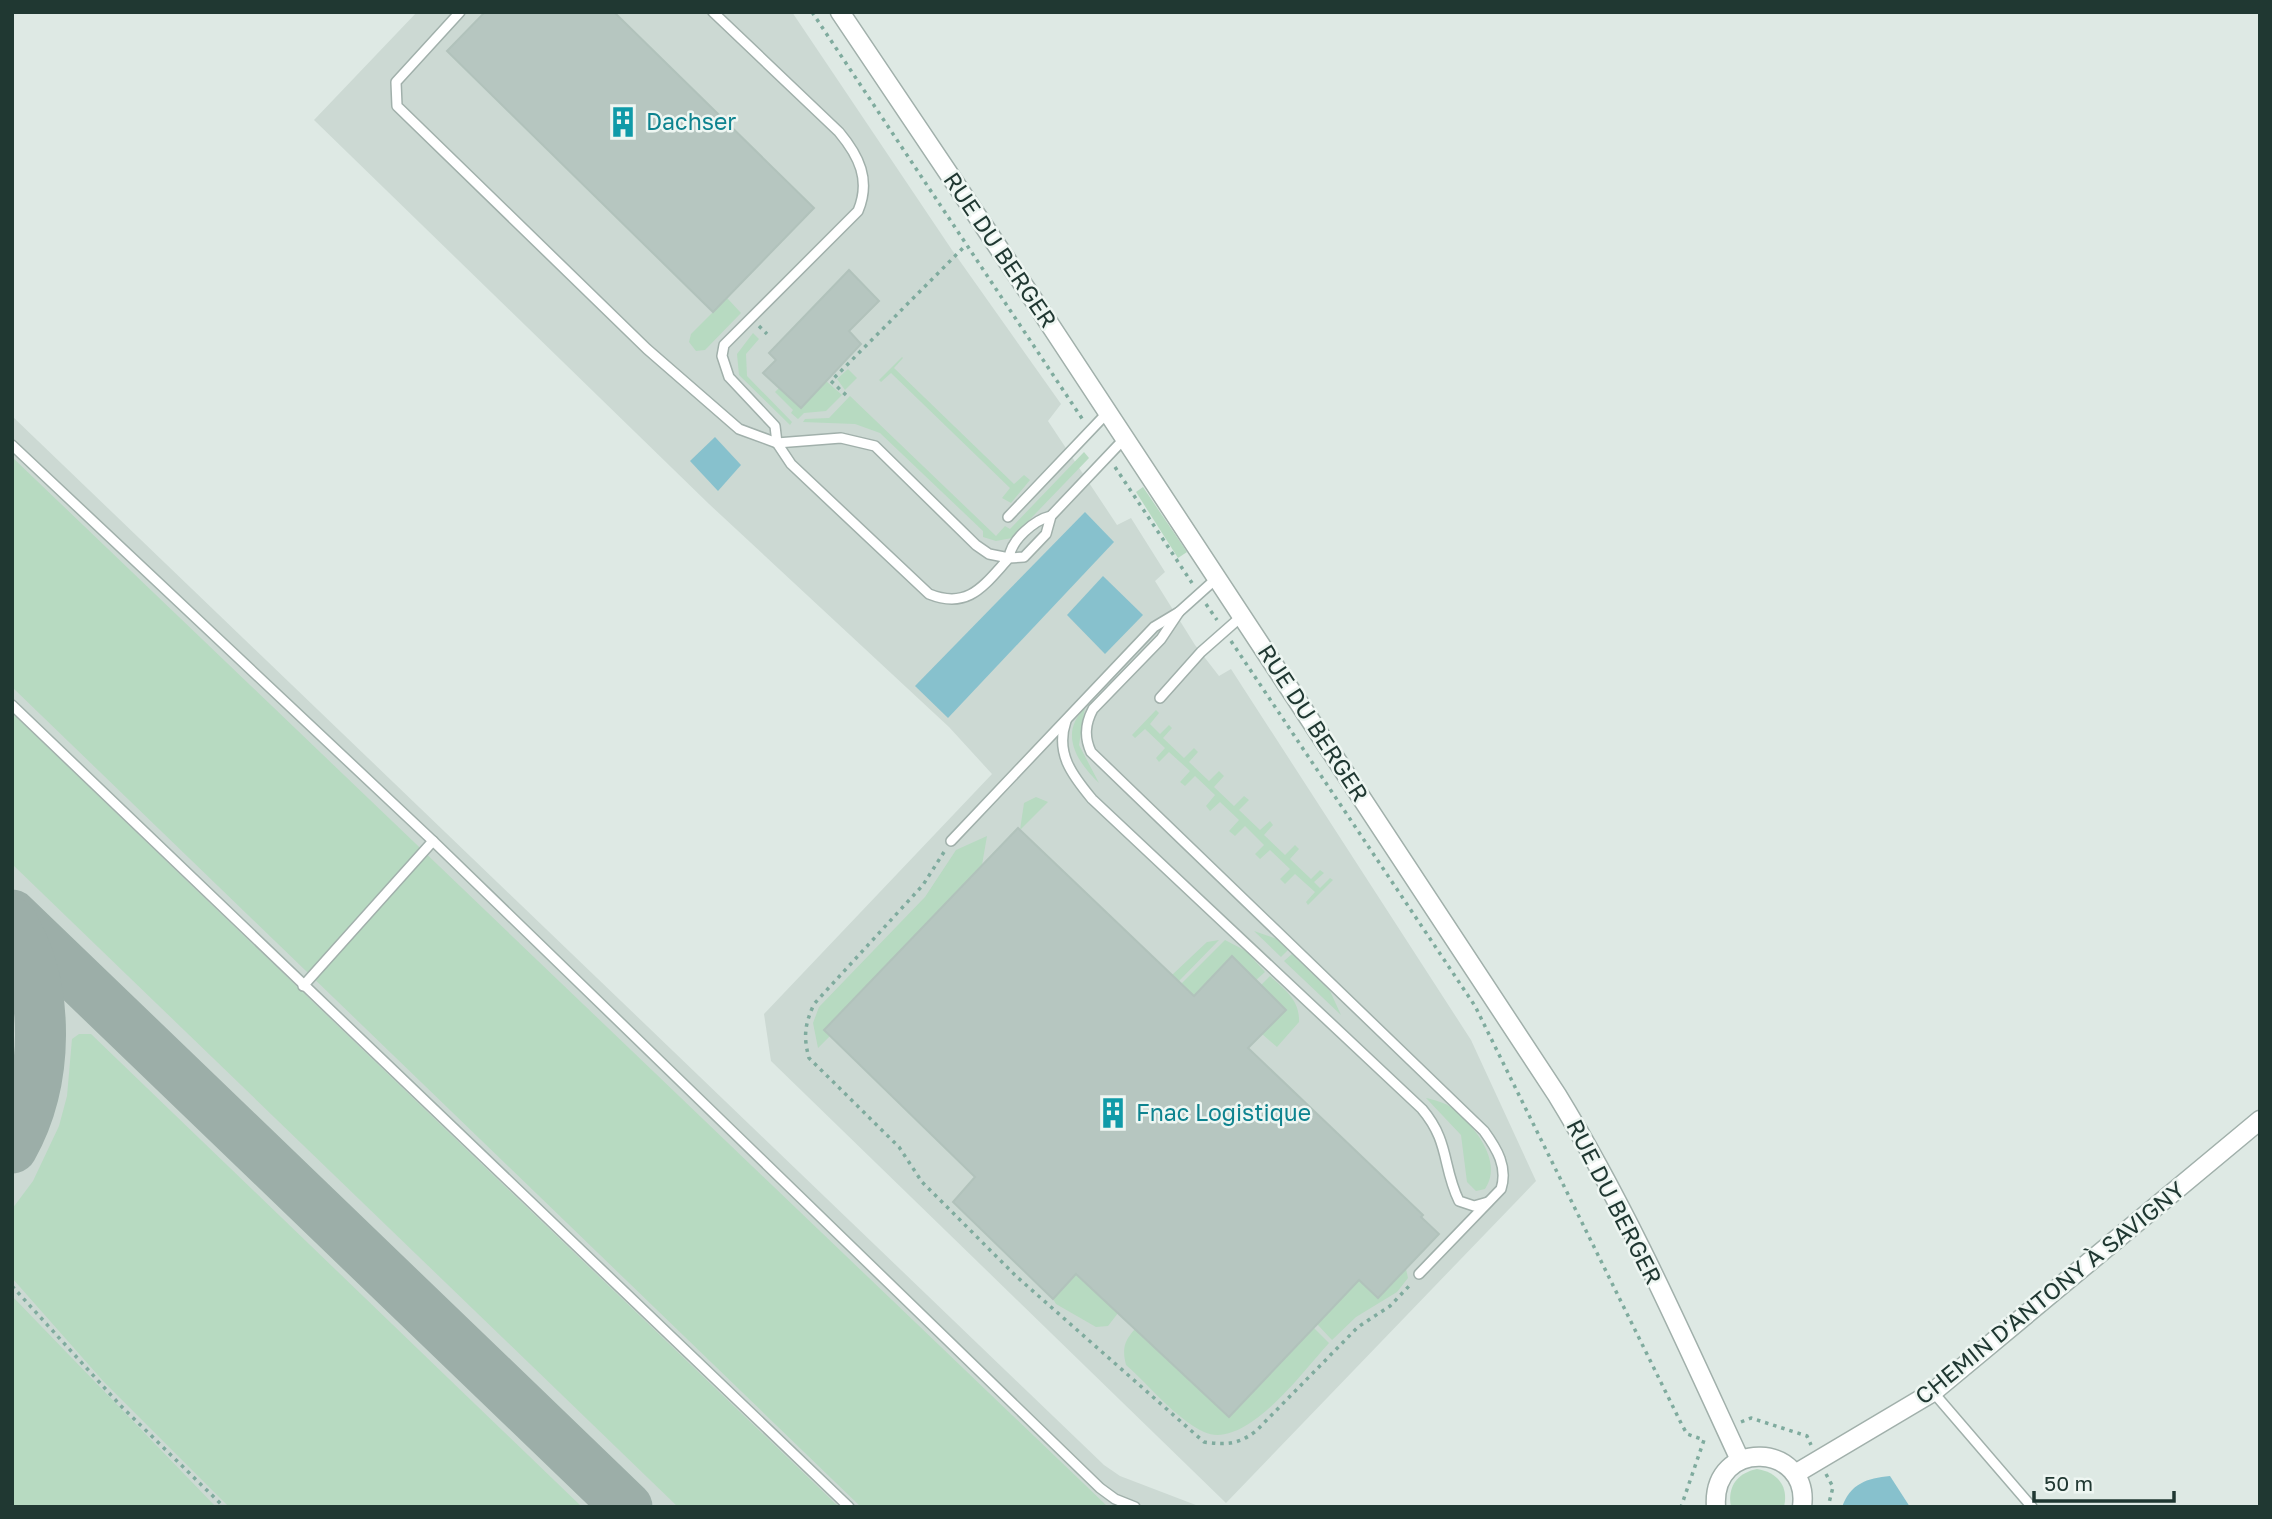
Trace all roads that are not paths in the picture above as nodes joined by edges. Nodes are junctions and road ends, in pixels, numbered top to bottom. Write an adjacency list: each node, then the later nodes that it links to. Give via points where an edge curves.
1 (460, 12): 6 (lane, via 396,82 397,106 648,349 739,429)
2 (713, 12): 6 (lane, via 839,132 863,172 865,189 858,211 724,345 722,356 729,377 775,426)
3 (839, 12): 4 (street, RUE DU BERGER)
4 (1108, 412): 5 (street, RUE DU BERGER); 9 (lane)
5 (1125, 439): 8 (lane); 11 (street, RUE DU BERGER)
6 (777, 443): 10 (lane, via 841,438 875,446 976,545 989,554); 10 (lane, via 791,464 929,594 943,600 977,593)
7 (12, 445): 17 (lane)
8 (1051, 516): 10 (lane, via 1040,518 1010,548); 10 (lane, via 1046,534 1024,557)
9 (1008, 517)
10 (1009, 558)
11 (1218, 577): 12 (lane); 13 (street, RUE DU BERGER)
12 (1179, 612): 16 (lane, via 1154,627); 21 (lane, via 1161,639 1093,709 1086,728 1091,752 1484,1131 1504,1172)
13 (1242, 615): 14 (lane); 24 (street, RUE DU BERGER, via 1583,1137)
14 (1160, 698)
15 (12, 705): 19 (lane)
16 (1066, 721): 18 (lane); 21 (lane, via 1061,741 1067,765 1092,799 1422,1109 1445,1147 1459,1201 1474,1206)
17 (433, 841): 19 (lane); 27 (lane, via 1100,1488)
18 (951, 841)
19 (303, 986): 26 (lane)
20 (2260, 1120): 23 (street, CHEMIN D'ANTONY À SAVIGNY)
21 (1493, 1200): 22 (lane)
22 (1419, 1275)
23 (1933, 1392): 25 (street, CHEMIN D'ANTONY À SAVIGNY); 30 (lane)
24 (1740, 1460): 25 (street, via 1762,1455 1774,1458); 28 (street, via 1723,1474)
25 (1795, 1474): 29 (street)
26 (849, 1507)
27 (1135, 1507)
28 (1716, 1507)
29 (1802, 1507)
30 (2032, 1507)

